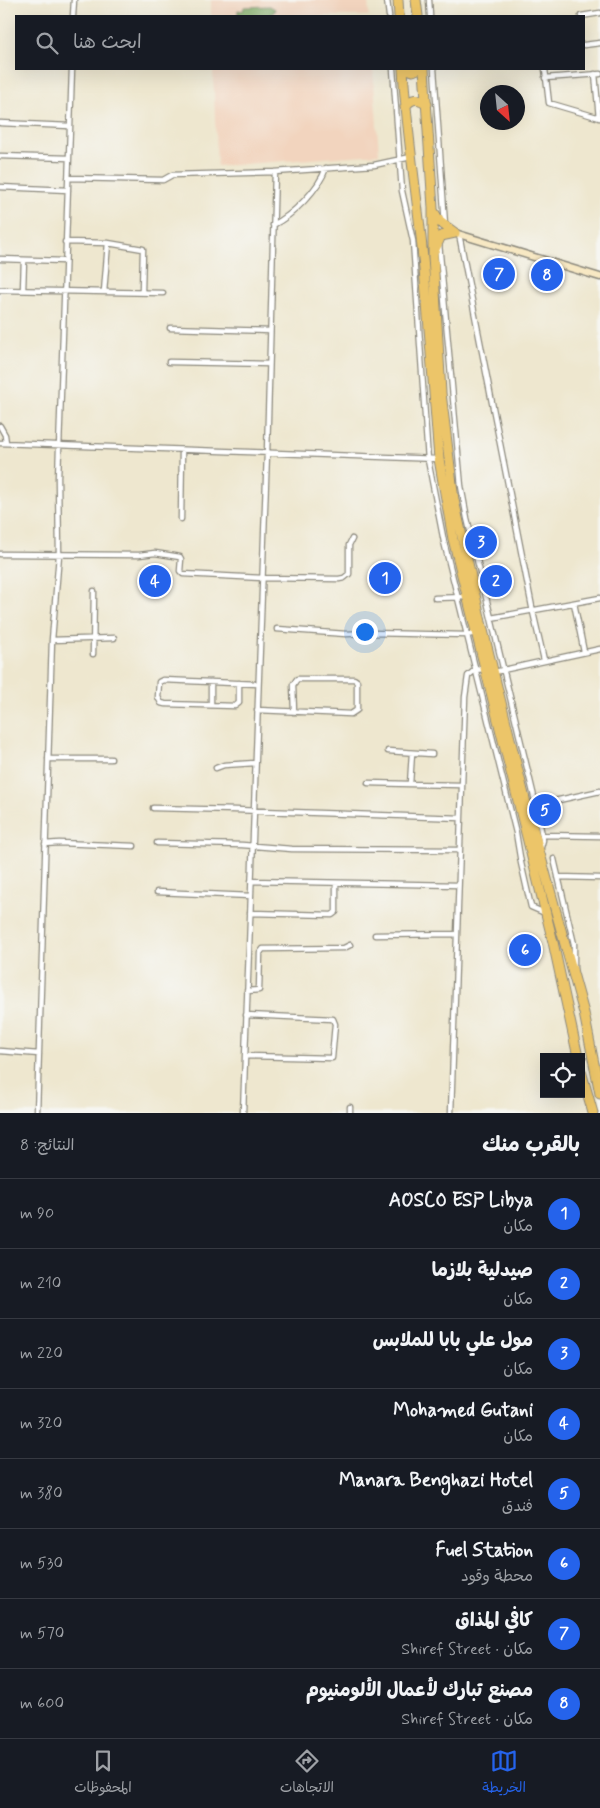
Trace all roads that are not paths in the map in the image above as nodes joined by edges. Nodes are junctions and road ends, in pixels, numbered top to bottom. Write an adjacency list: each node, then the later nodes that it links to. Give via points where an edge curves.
1 (74, 0): 7 (street)
2 (387, 0): 8 (street)
3 (398, 0): 9 (highway)
4 (416, 0): 10 (highway)
5 (429, 0): 11 (street)
6 (600, 14): 12 (street)
7 (73, 15)
8 (389, 15)
9 (399, 15)
10 (418, 15)
11 (430, 15)
12 (585, 16)
13 (600, 43): 14 (street)
14 (585, 45)
15 (72, 70): 27 (street)
16 (393, 70): 31 (street)
17 (403, 70): 24 (highway)
18 (424, 70): 23 (highway)
19 (434, 70): 39 (street)
20 (545, 70): 22 (street)
21 (598, 74): 22 (street); 25 (street)
22 (545, 78): 25 (street, via 549,103)
23 (427, 104): 24 (highway, via 418,99 409,101); 37 (highway)
24 (405, 107): 29 (highway)
25 (600, 118)
26 (0, 123): 27 (street)
27 (70, 126): 30 (street)
28 (0, 156): 30 (street)
29 (412, 157): 31 (street); 65 (highway)
30 (69, 158): 34 (street)
31 (401, 159): 32 (street, via 374,165); 64 (street, via 402,191 413,241)
32 (326, 168): 33 (street); 38 (street, via 321,180 290,216)
33 (275, 172): 34 (street, via 172,175 163,180); 38 (street)
34 (68, 178): 36 (street)
35 (0, 187): 36 (street)
36 (68, 190): 42 (street)
37 (433, 208): 39 (highway); 44 (highway)
38 (273, 225): 56 (street)
39 (445, 227): 40 (highway)
40 (457, 233): 41 (highway); 48 (main road); 78 (street)
41 (439, 239): 44 (highway); 73 (street, via 461,486)
42 (66, 242): 43 (street); 47 (street)
43 (108, 243): 52 (street, via 143,249); 53 (street)
44 (433, 256): 75 (highway, via 441,393)
45 (0, 259): 46 (street)
46 (24, 260): 47 (street); 50 (street)
47 (65, 261): 51 (street)
48 (600, 277)
49 (0, 290): 50 (street)
50 (23, 290): 51 (street)
51 (63, 291): 53 (street); 61 (street)
52 (142, 291): 53 (street); 54 (street)
53 (104, 292)
54 (163, 293)
55 (170, 328): 56 (street)
56 (270, 331): 58 (street)
57 (170, 362): 58 (street)
58 (269, 364): 63 (street)
59 (0, 426): 60 (street, via 5,435)
60 (3, 443): 61 (street)
61 (60, 446): 62 (street); 70 (street)
62 (182, 450): 63 (street); 66 (street)
63 (267, 453): 64 (street); 71 (street)
64 (428, 460): 65 (street); 68 (street)
65 (439, 460): 68 (highway)
66 (181, 519)
67 (352, 539): 71 (street, via 349,574 344,578)
68 (449, 540): 75 (highway)
69 (0, 554): 70 (street)
70 (59, 555): 71 (street, via 155,554 180,557 183,574); 84 (street)
71 (262, 578): 94 (street)
72 (94, 591): 83 (street)
73 (486, 596): 75 (street); 79 (street)
74 (435, 598): 75 (street)
75 (467, 598): 81 (highway); 91 (highway)
76 (600, 598): 77 (street)
77 (574, 603): 78 (street); 86 (street)
78 (532, 612): 79 (street); 88 (street)
79 (492, 618): 90 (street)
80 (277, 629): 81 (street, via 346,634)
81 (472, 634): 89 (highway)
82 (114, 638): 83 (street)
83 (93, 639): 84 (street); 87 (street)
84 (52, 640): 101 (street)
85 (600, 648): 86 (street)
86 (584, 652): 88 (street)
87 (93, 654)
88 (544, 660): 90 (street)
89 (480, 669): 107 (street, via 467,678); 137 (highway, via 545,913)
90 (504, 670): 91 (street); 109 (street)
91 (494, 672): 109 (highway)
92 (211, 682): 93 (street); 95 (street); 95 (street, via 161,680 158,687 161,703)
93 (239, 683): 94 (street); 95 (street, via 238,705)
94 (258, 684): 96 (street)
95 (211, 705)
96 (257, 710): 97 (street); 103 (street)
97 (294, 712): 97 (street, via 355,712 357,681 297,679)
98 (388, 751): 99 (street)
99 (412, 753): 100 (street); 106 (street)
100 (432, 754)
101 (48, 759): 102 (street); 116 (street)
102 (111, 759)
103 (255, 763): 104 (street); 111 (street)
104 (216, 768)
105 (368, 783): 106 (street)
106 (410, 784): 107 (street)
107 (461, 785): 112 (street)
108 (600, 791): 109 (street)
109 (532, 806): 113 (street); 120 (highway)
110 (153, 808): 111 (street)
111 (253, 810): 112 (street); 118 (street)
112 (460, 818): 119 (street)
113 (542, 835): 114 (street); 120 (street)
114 (600, 836)
115 (157, 843): 118 (street)
116 (45, 844): 117 (street); 141 (street)
117 (134, 846)
118 (253, 846): 119 (street); 124 (street)
119 (459, 850): 126 (street)
120 (540, 851): 133 (highway)
121 (554, 859): 122 (street)
122 (558, 878): 123 (street); 133 (street, via 574,944)
123 (600, 878)
124 (251, 881): 125 (street); 128 (street)
125 (336, 883): 126 (street); 129 (street, via 336,912 332,915)
126 (458, 886): 130 (street)
127 (157, 892): 128 (street)
128 (251, 896): 129 (street)
129 (250, 913): 134 (street)
130 (456, 934): 131 (street); 150 (street)
131 (375, 935)
132 (350, 945): 134 (street, via 344,948 263,949 260,953 259,990)
133 (573, 974): 135 (highway)
134 (247, 991): 136 (street)
135 (584, 1013): 137 (highway, via 578,1023); 138 (highway)
136 (246, 1015): 142 (street); 142 (street, via 333,1018 335,1024 332,1058)
137 (568, 1017): 140 (highway)
138 (590, 1043): 140 (highway, via 581,1037 576,1041); 143 (highway)
139 (0, 1051): 141 (street)
140 (576, 1052)
141 (39, 1054): 147 (street)
142 (245, 1056): 148 (street)
143 (597, 1064): 145 (highway)
144 (585, 1085): 151 (highway)
145 (600, 1094)
146 (350, 1107): 149 (street)
147 (37, 1113)
148 (243, 1113)
149 (350, 1113)
150 (451, 1113)
151 (593, 1113)

